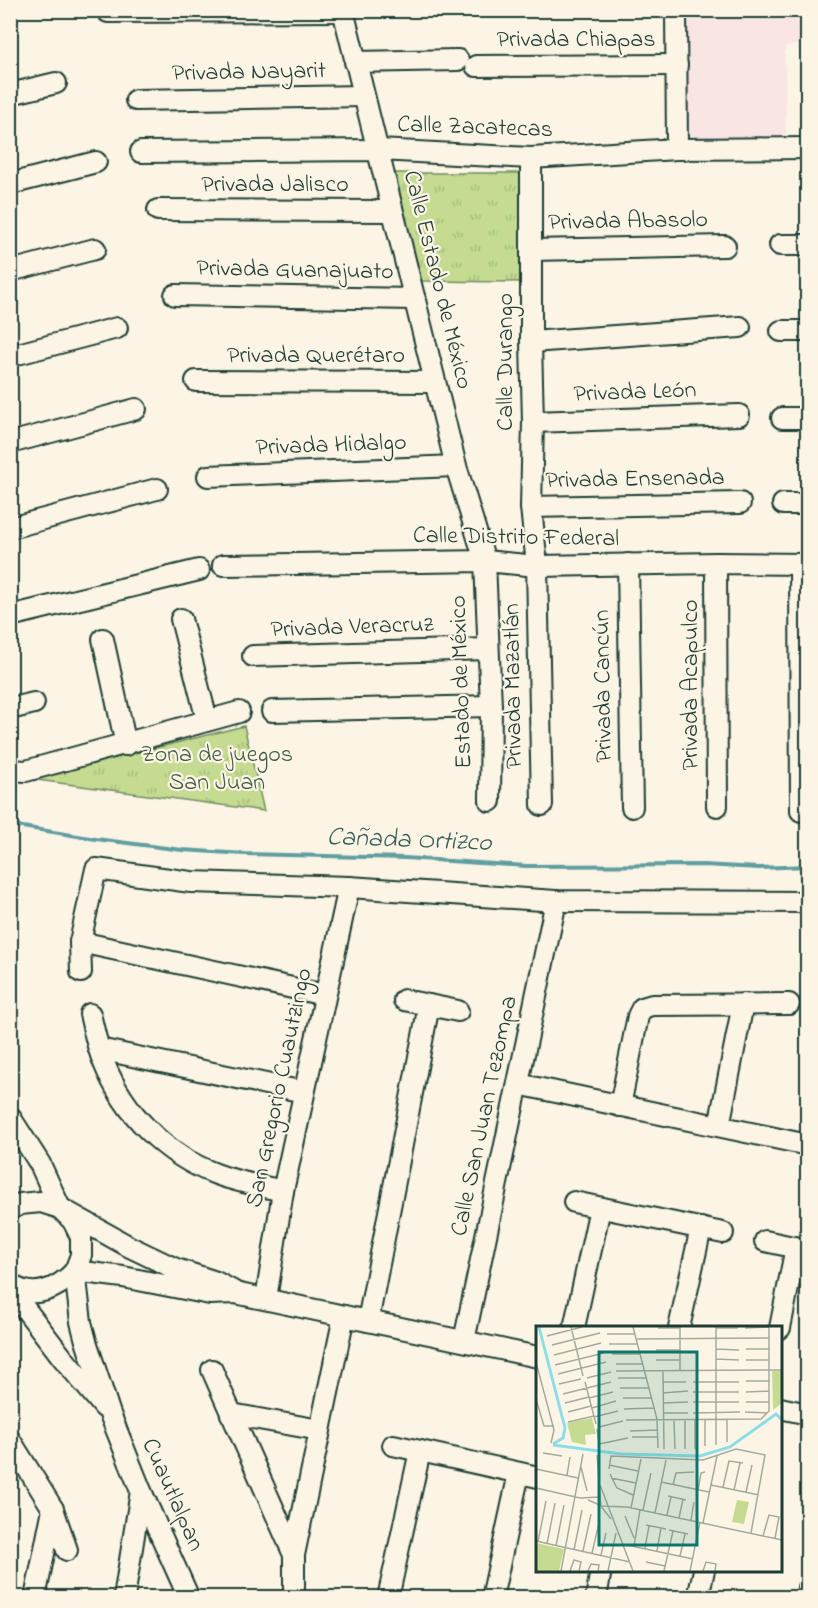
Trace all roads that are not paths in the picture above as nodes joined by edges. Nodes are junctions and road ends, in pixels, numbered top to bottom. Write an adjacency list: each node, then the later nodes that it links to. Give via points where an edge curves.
1 (676, 10): 5 (street)
2 (343, 11): 3 (street); 4 (street, Calle Estado de México)
3 (108, 12)
4 (355, 62): 5 (street, Privada Chiapas); 8 (street, Calle Estado de México)
5 (677, 65): 11 (street)
6 (56, 83): 7 (street)
7 (10, 94)
8 (363, 96): 9 (street, Privada Nayarit); 12 (street, Calle Estado de México)
9 (136, 100)
10 (807, 148): 11 (street, Calle Zacatecas)
11 (676, 149): 14 (street, Calle Zacatecas)
12 (379, 150): 13 (street, Calle Zacatecas); 14 (street, Calle Zacatecas); 18 (street, Calle Estado de México)
13 (141, 152)
14 (531, 158): 23 (street, Calle Durango)
15 (96, 162): 16 (street)
16 (10, 184)
17 (158, 210): 18 (street, Privada Jalisco)
18 (392, 211): 26 (street, Calle Estado de México)
19 (780, 245): 20 (street)
20 (807, 245)
21 (725, 246): 23 (street, Privada Abasolo)
22 (95, 249): 24 (street)
23 (532, 250): 31 (street, Calle Durango)
24 (10, 271)
25 (175, 295): 26 (street, Privada Guanajuato)
26 (415, 299): 34 (street, Calle Estado de México)
27 (740, 327): 31 (street)
28 (117, 328): 32 (street)
29 (781, 331): 30 (street)
30 (807, 331)
31 (531, 342): 39 (street, Calle Durango)
32 (10, 356)
33 (196, 381): 34 (street, Privada Querétaro)
34 (435, 382): 41 (street, Calle Estado de México)
35 (136, 409): 40 (street)
36 (739, 415): 39 (street, Privada León)
37 (782, 418): 38 (street)
38 (807, 418)
39 (533, 422): 47 (street, Calle Durango)
40 (10, 443)
41 (456, 466): 42 (street, Privada Hidalgo); 49 (street, Calle Estado de México)
42 (208, 476)
43 (157, 489): 48 (street)
44 (740, 503): 47 (street, Privada Ensenada)
45 (783, 504): 46 (street)
46 (807, 504)
47 (531, 507): 54 (street, Calle Durango)
48 (10, 528)
49 (485, 561): 52 (street, Calle Distrito Federal); 54 (street, Calle Distrito Federal); 59 (street, Estado de México)
50 (716, 563): 51 (street, Calle Distrito Federal); 53 (street, Calle Distrito Federal); 71 (street, Privada Acapulco)
51 (628, 564): 54 (street, Calle Distrito Federal); 72 (street, Privada Cancún)
52 (224, 565)
53 (804, 565): 73 (street)
54 (537, 566): 70 (street, Privada Mazatlán)
55 (199, 570): 56 (street)
56 (10, 616)
57 (181, 619): 66 (street)
58 (103, 639): 67 (street)
59 (488, 649): 60 (street, Privada Veracruz); 62 (street, Estado de México)
60 (253, 656)
61 (34, 703): 63 (street)
62 (491, 706): 64 (street); 69 (street, Estado de México)
63 (10, 709)
64 (272, 711)
65 (239, 712): 66 (street)
66 (207, 720): 67 (street)
67 (126, 745): 68 (street, via 26,771)
68 (10, 770)
69 (490, 801)
70 (542, 805)
71 (717, 806)
72 (632, 807)
73 (801, 811)
74 (349, 887): 75 (street); 77 (street, via 191,882 96,869); 79 (street, San Gregorio Cuautzingo)
75 (556, 901): 76 (street); 87 (street, Calle San Juan Tezompa)
76 (807, 902)
77 (80, 942): 78 (street); 79 (street)
78 (81, 972)
79 (325, 994): 88 (street, San Gregorio Cuautzingo)
80 (404, 1000): 83 (street)
81 (743, 1004): 82 (street); 89 (street, via 642,1008); 91 (street)
82 (789, 1004)
83 (429, 1005): 84 (street); 108 (street)
84 (458, 1011)
85 (90, 1014): 86 (street)
86 (99, 1049): 88 (street); 93 (street, via 114,1086 149,1131 173,1152 215,1174)
87 (518, 1084): 89 (street); 112 (street, Calle San Juan Tezompa)
88 (304, 1092): 93 (street, San Gregorio Cuautzingo)
89 (620, 1106): 91 (street)
90 (10, 1117): 95 (street, via 40,1164)
91 (719, 1126): 92 (street)
92 (807, 1146)
93 (283, 1191): 106 (street, San Gregorio Cuautzingo)
94 (574, 1202): 96 (street)
95 (60, 1208): 97 (street, via 41,1202 20,1204); 102 (street, via 81,1237 81,1255); 105 (street, via 130,1247)
96 (600, 1208): 98 (street); 109 (street)
97 (10, 1210)
98 (701, 1228): 99 (street); 110 (street)
99 (723, 1233)
100 (765, 1241): 101 (street)
101 (802, 1249): 111 (street)
102 (75, 1271): 103 (street, via 48,1291 32,1293); 105 (street, via 210,1294); 117 (street, via 81,1322)
103 (10, 1284)
104 (10, 1289): 117 (street)
105 (235, 1293): 106 (street)
106 (266, 1299): 107 (street)
107 (344, 1316): 108 (street); 119 (street)
108 (368, 1321): 112 (street)
109 (574, 1326)
110 (679, 1326)
111 (781, 1326)
112 (464, 1341): 113 (street)
113 (536, 1356)
114 (212, 1370): 118 (street)
115 (782, 1408): 116 (street)
116 (807, 1413)
117 (110, 1414): 124 (street, Cuautlalpan)
118 (231, 1414): 119 (street); 127 (street)
119 (320, 1430): 127 (street)
120 (10, 1440): 125 (street)
121 (393, 1445): 122 (street)
122 (420, 1451): 123 (street); 135 (street)
123 (528, 1475): 136 (street)
124 (141, 1491): 132 (street); 133 (street, Cuautlalpan)
125 (53, 1509): 126 (street); 131 (street)
126 (68, 1550)
127 (294, 1555): 134 (street)
128 (601, 1572): 137 (street)
129 (704, 1572): 138 (street)
130 (807, 1588): 139 (street)
131 (34, 1598)
132 (124, 1598)
133 (189, 1598)
134 (294, 1598)
135 (388, 1598)
136 (492, 1598)
137 (596, 1598)
138 (698, 1598)
139 (806, 1598)

